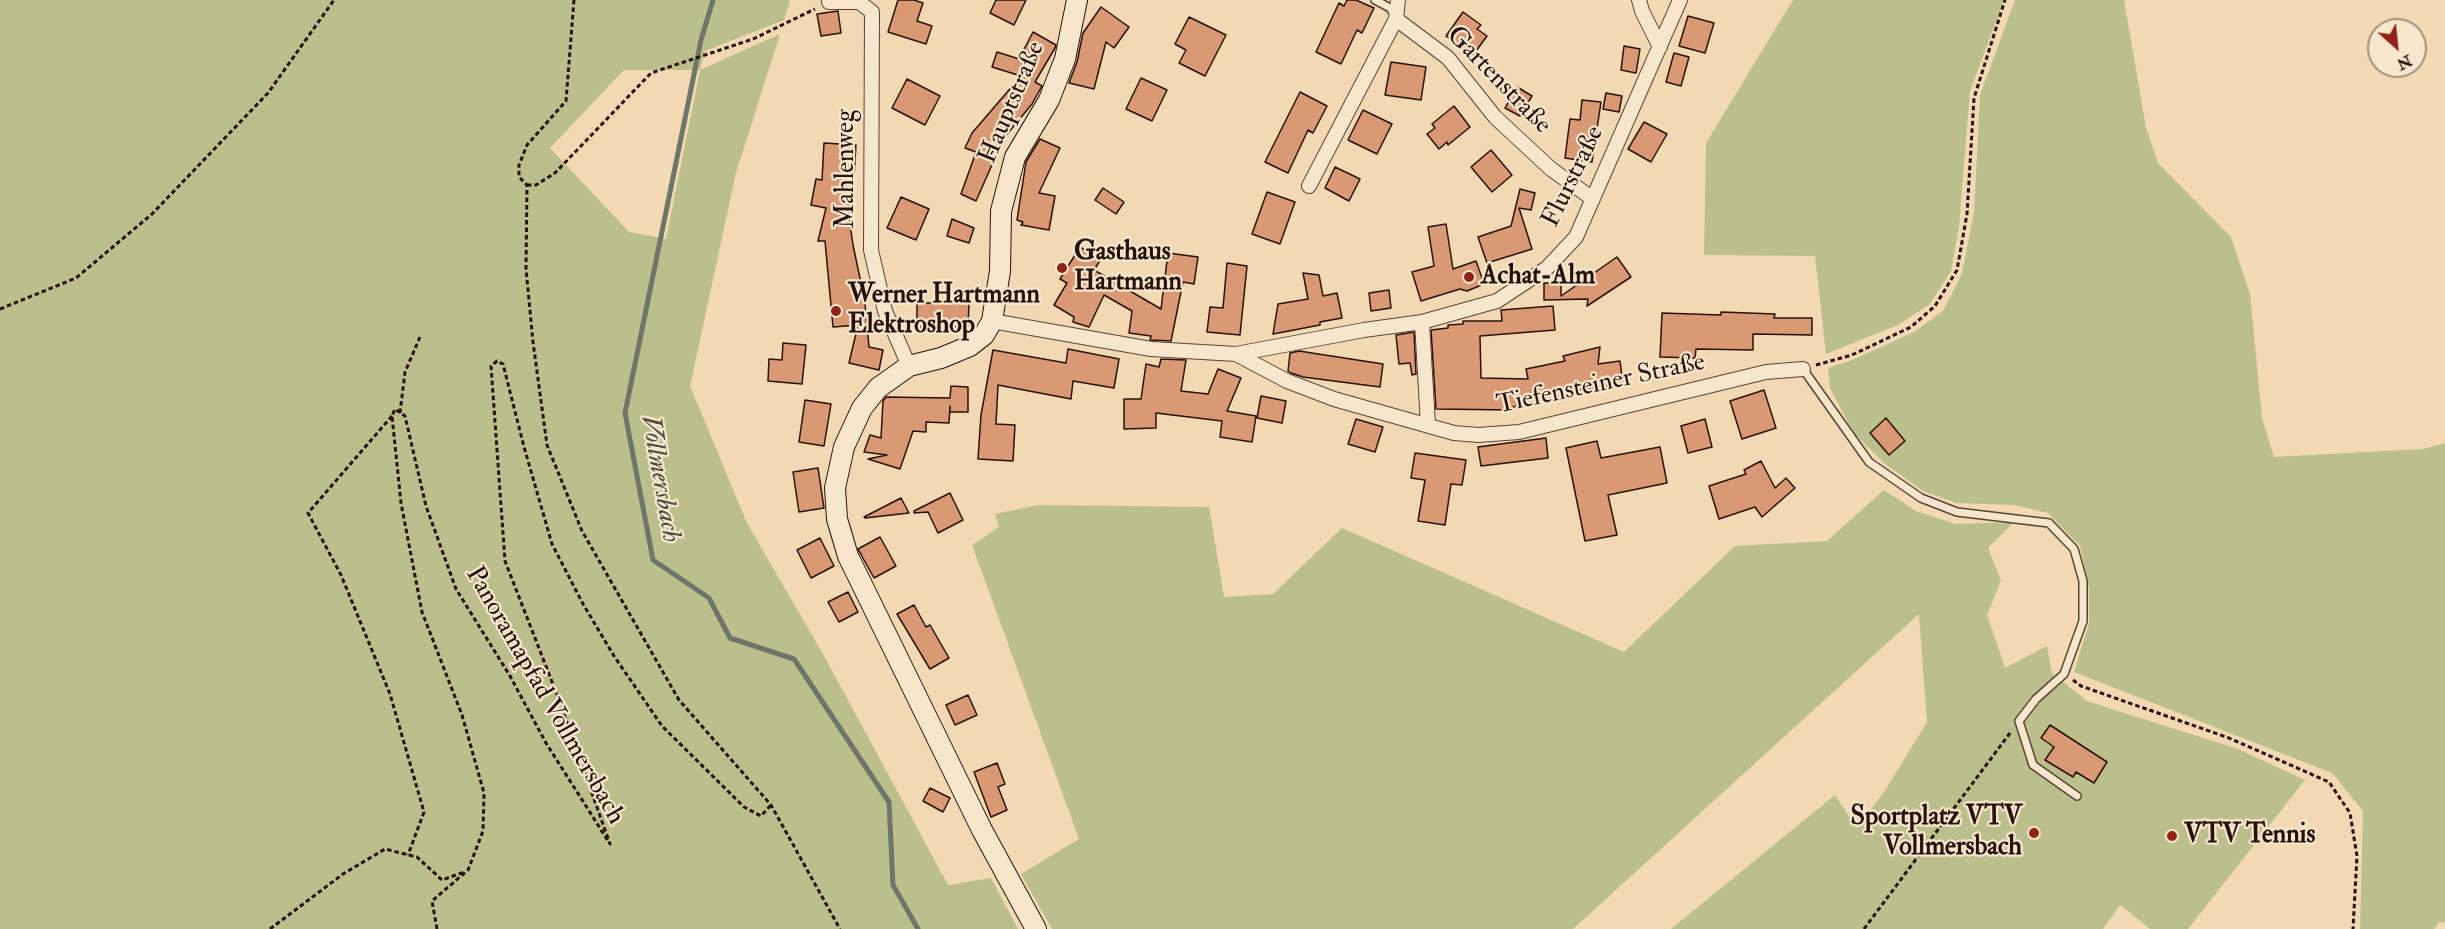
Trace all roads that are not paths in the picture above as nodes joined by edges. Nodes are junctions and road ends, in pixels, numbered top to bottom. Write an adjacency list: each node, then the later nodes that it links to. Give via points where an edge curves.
1 (1077, 0): 11 (main road, Hauptstraße, via 1065,59 1049,100 1015,157 1000,211 1000,271)
2 (1376, 0): 7 (lane, via 1390,8)
3 (1398, 0): 7 (street)
4 (1639, 0): 8 (street)
5 (1680, 0): 8 (street, Flurstraße)
6 (829, 2): 14 (street, Mahlenweg, via 859,2 872,12 871,250 885,311)
7 (1396, 19): 9 (street); 10 (street, Gartenstraße, via 1448,58 1495,117 1551,169)
8 (1660, 47): 10 (street, Flurstraße)
9 (1309, 186)
10 (1593, 200): 12 (street, Flurstraße, via 1576,237 1547,268 1497,301)
11 (992, 321): 13 (street, Tiefensteiner Straße, via 1151,349); 14 (main road, via 984,335 970,346)
12 (1422, 322): 13 (street, Flurstraße); 16 (street)
13 (1236, 354): 16 (street, Tiefensteiner Straße, via 1287,381 1334,399)
14 (909, 366): 18 (main road, via 878,388 862,408 844,447 835,488 837,519 848,556 982,830)
15 (1803, 369): 16 (street, Tiefensteiner Straße, via 1766,372 1519,432 1478,435); 17 (lane, via 1869,462 1920,498 1957,512 2049,523 2074,549 2083,581 2083,621 2064,674 2036,699 2019,722 2033,765)
16 (1428, 426)
17 (2077, 796)
18 (1036, 929)

